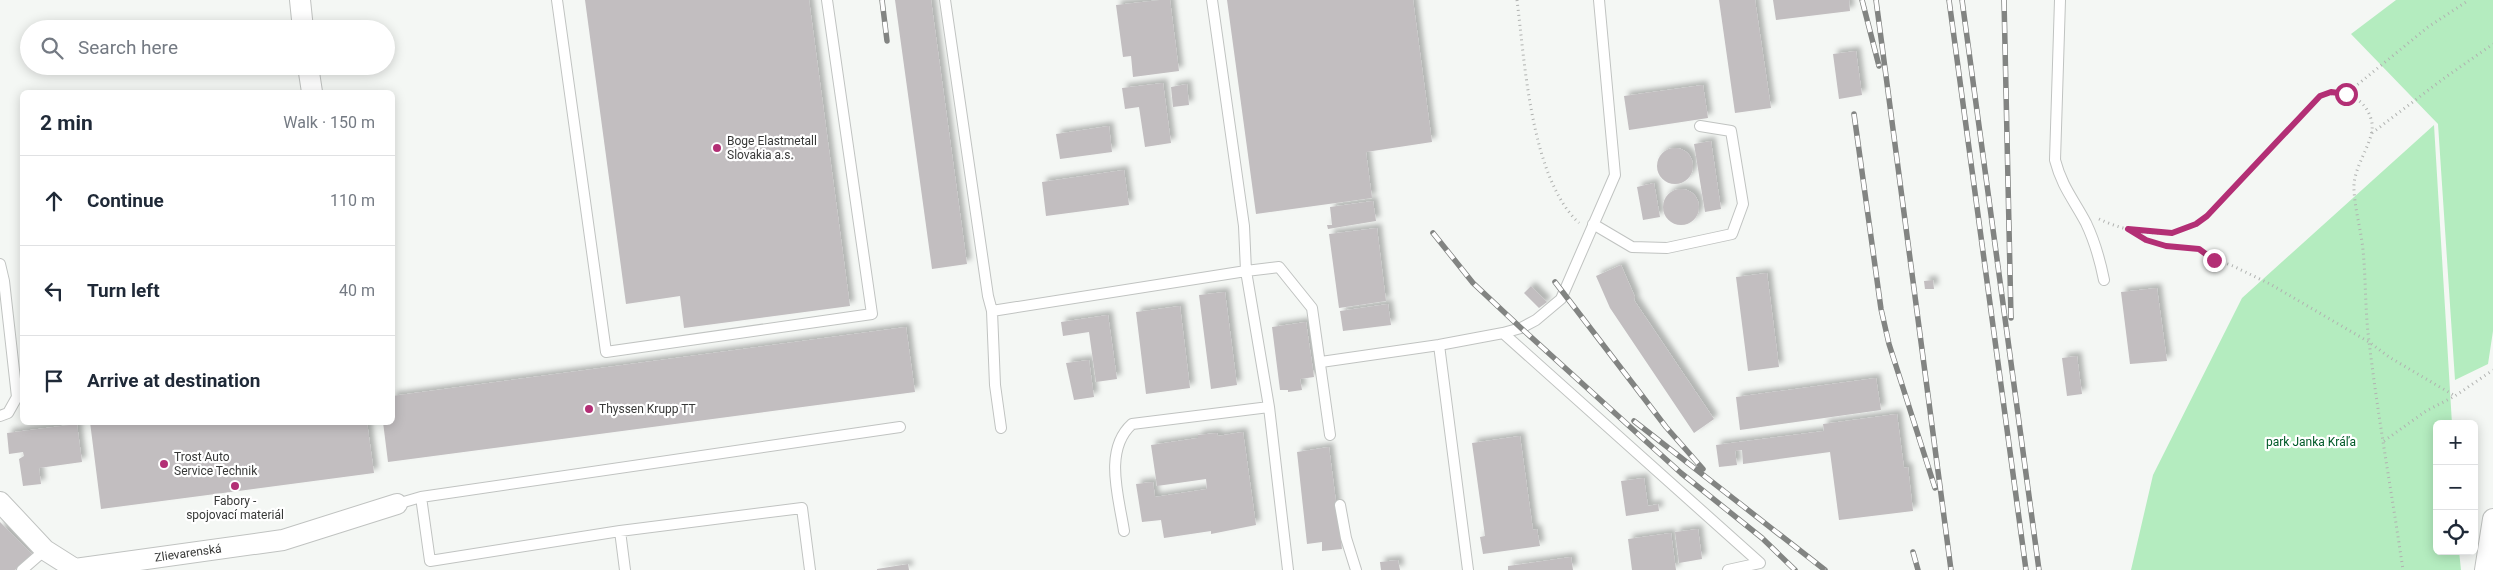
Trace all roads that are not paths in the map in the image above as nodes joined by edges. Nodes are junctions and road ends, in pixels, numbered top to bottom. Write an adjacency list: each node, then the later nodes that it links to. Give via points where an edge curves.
1 (300, 0): 8 (street)
2 (556, 0): 3 (lane, via 606,352 872,314)
3 (828, 0)
4 (945, 0): 16 (lane)
5 (1212, 0): 14 (lane, via 1244,226)
6 (1599, 0): 12 (lane, via 1615,174)
7 (2060, 0): 15 (lane, via 2055,160 2061,181 2092,235)
8 (303, 20)
9 (309, 75): 10 (street)
10 (312, 90)
11 (1700, 126): 12 (lane, via 1731,131 1743,204 1732,234 1667,248 1632,247)
12 (1591, 228): 17 (lane, via 1561,299 1536,320)
13 (0, 264): 21 (lane, via 16,397 8,413)
14 (1246, 271): 16 (lane); 19 (lane, via 1279,267 1312,308); 20 (lane)
15 (2104, 280)
16 (992, 311): 23 (lane, via 995,386)
17 (1503, 333): 18 (lane); 40 (lane, via 1760,564)
18 (1439, 345): 19 (lane); 39 (lane)
19 (1321, 362): 24 (lane)
20 (1269, 407): 31 (lane, via 1132,424 1122,432 1116,450); 37 (lane)
21 (0, 416)
22 (900, 427): 25 (lane)
23 (1001, 428)
24 (1330, 435)
25 (422, 497): 27 (lane); 33 (lane)
26 (0, 502): 32 (street, Zlievarenská)
27 (397, 504): 32 (street, Zlievarenská, via 283,540 75,569)
28 (1340, 505): 38 (lane)
29 (2493, 519): 41 (street)
30 (620, 531): 33 (lane); 35 (lane); 36 (lane, via 802,508)
31 (1124, 531)
32 (45, 550): 34 (lane)
33 (431, 565)
34 (22, 570)
35 (625, 570)
36 (810, 570)
37 (1288, 570)
38 (1356, 570)
39 (1468, 570)
40 (1728, 570)
41 (2485, 570)

